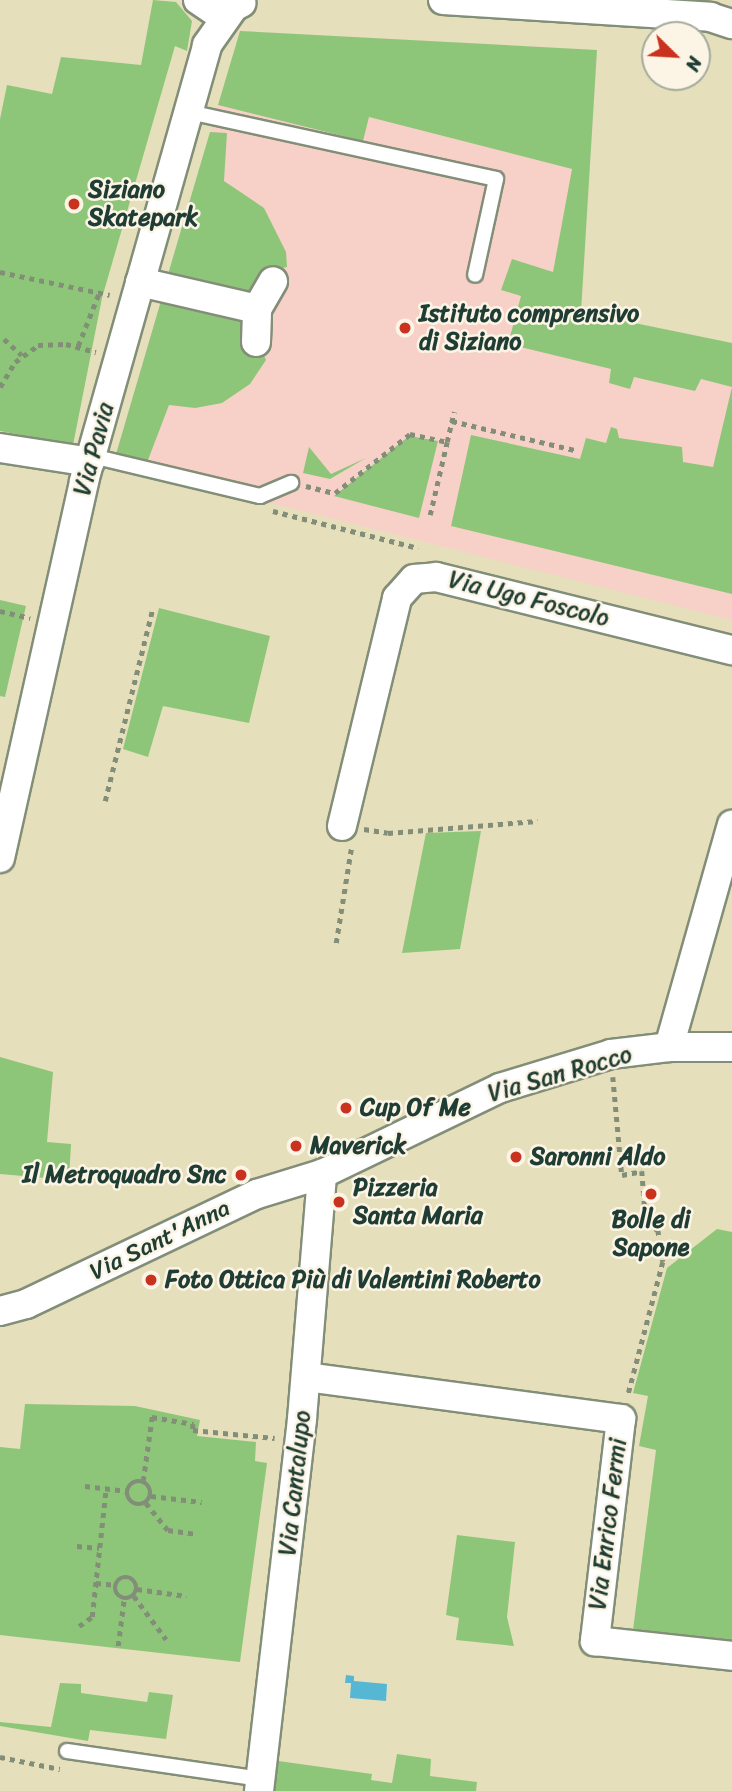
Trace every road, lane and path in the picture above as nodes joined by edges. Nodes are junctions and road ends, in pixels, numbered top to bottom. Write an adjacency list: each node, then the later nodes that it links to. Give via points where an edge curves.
1 (443, 0): 4 (street, via 710,17)
2 (199, 2): 3 (street, via 219,14); 5 (street, Via Pavia)
3 (243, 4): 5 (street, Via Pavia)
4 (732, 24)
5 (207, 46): 6 (street, Via Pavia)
6 (188, 112): 8 (lane, via 496,179); 10 (street, Via Pavia)
7 (0, 272): 11 (path)
8 (475, 275)
9 (273, 281): 12 (street)
10 (138, 291): 11 (path); 12 (street); 17 (street, Via Pavia)
11 (99, 293): 15 (path)
12 (257, 309): 14 (street)
13 (4, 339): 16 (path)
14 (256, 342)
15 (78, 346): 16 (path, via 38,345); 17 (path)
16 (22, 355): 18 (path)
17 (118, 360): 24 (street, Via Pavia)
18 (0, 387)
19 (454, 412): 20 (path)
20 (452, 421): 21 (path); 23 (path)
21 (447, 442): 25 (path, via 410,433 335,493); 26 (path)
22 (0, 448): 24 (street)
23 (575, 450)
24 (91, 459): 25 (lane, via 260,496); 34 (street, Via Pavia)
25 (291, 483)
26 (430, 515)
27 (152, 611): 29 (path)
28 (732, 650): 32 (street, Via Ugo Foscolo, via 436,577 414,579 397,598)
29 (105, 801)
30 (538, 821): 33 (path)
31 (732, 825): 36 (street)
32 (342, 826): 35 (path, via 352,852)
33 (388, 833)
34 (0, 858)
35 (336, 943)
36 (669, 1047): 37 (street, Via San Rocco); 38 (street, Via San Rocco)
37 (732, 1047)
38 (611, 1054): 39 (street, Via San Rocco, via 500,1088); 42 (path, via 622,1175 642,1171 646,1224 658,1230 663,1262)
39 (322, 1174): 40 (street, Via Sant'Anna, via 257,1194 26,1304); 41 (street, Via Cantalupo)
40 (0, 1311)
41 (306, 1377): 42 (street, Via Enrico Fermi); 43 (street, Via Cantalupo)
42 (621, 1419): 63 (street, Via Enrico Fermi, via 594,1641)
43 (300, 1440): 44 (path, via 193,1430 193,1424 152,1417); 65 (street, Via Cantalupo)
44 (143, 1481): 47 (path, via 135,1481); 48 (path)
45 (85, 1486): 46 (path)
46 (106, 1489): 47 (path); 53 (path)
47 (128, 1491): 50 (path, via 135,1504)
48 (151, 1496): 49 (path); 50 (path)
49 (202, 1502)
50 (146, 1503): 51 (path, via 168,1530)
51 (196, 1534)
52 (77, 1546): 53 (path)
53 (99, 1548): 54 (path)
54 (96, 1583): 55 (path); 60 (path, via 92,1617)
55 (116, 1586): 56 (path, via 129,1578); 59 (path)
56 (137, 1589): 57 (path); 58 (path)
57 (134, 1596): 59 (path); 61 (path)
58 (187, 1596)
59 (124, 1599): 62 (path)
60 (79, 1626)
61 (166, 1639)
62 (118, 1646)
63 (732, 1656)
64 (66, 1751): 65 (lane)
65 (260, 1785)

